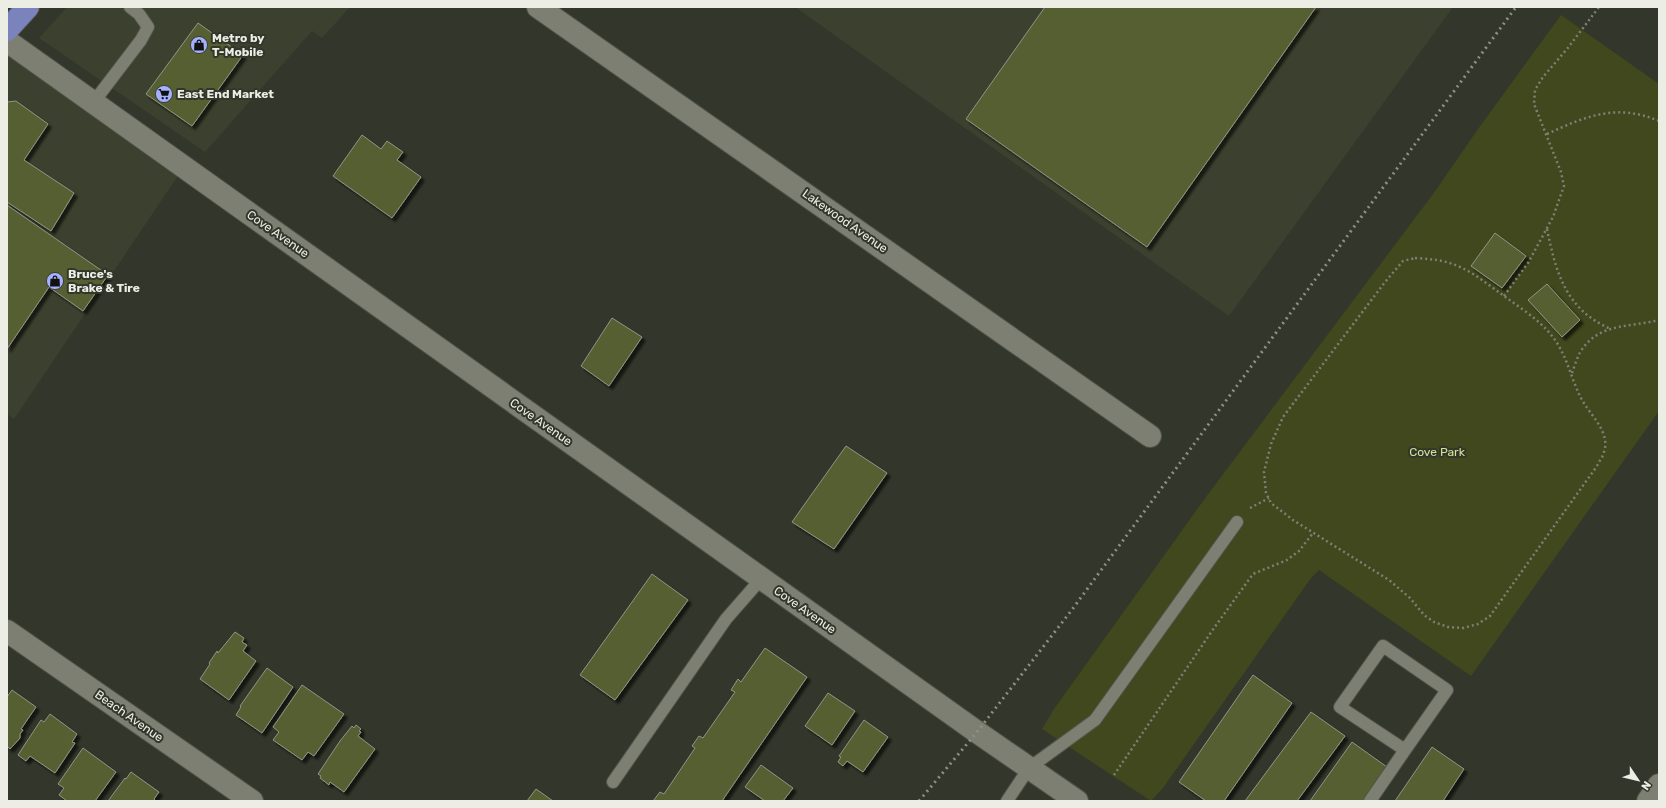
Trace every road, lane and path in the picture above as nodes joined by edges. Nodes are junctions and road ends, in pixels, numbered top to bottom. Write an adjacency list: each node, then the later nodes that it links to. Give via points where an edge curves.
1 (28, 7): 5 (main road)
2 (130, 7): 7 (lane, via 139,14 148,27)
3 (538, 7): 15 (street, Lakewood Avenue)
4 (1599, 7): 9 (path, via 1535,90 1534,104)
5 (7, 30)
6 (7, 42): 7 (street, Cove Avenue)
7 (93, 103): 18 (street, Cove Avenue)
8 (1659, 121): 9 (path, via 1623,111 1601,114 1571,123)
9 (1547, 134): 10 (path, via 1564,186)
10 (1547, 229): 11 (path, via 1528,263); 13 (path, via 1560,280 1572,299 1584,314)
11 (1504, 296): 14 (path, via 1542,324 1557,343); 17 (path, via 1460,267 1439,260 1415,258 1403,261 1385,282 1284,417 1271,444 1264,472 1266,493 1271,504)
12 (1659, 320): 13 (path)
13 (1611, 329): 14 (path, via 1595,335 1582,348)
14 (1572, 374): 17 (path, via 1585,406 1600,427 1605,440 1605,451 1597,466 1490,616 1478,624 1463,628 1448,627 1434,622 1389,580)
15 (1150, 436)
16 (1237, 522): 21 (lane, via 1095,720)
17 (1313, 533): 22 (path, via 1299,551 1287,560 1253,574)
18 (761, 579): 21 (street, Cove Avenue); 23 (lane, via 726,619)
19 (7, 631): 25 (street, Beach Avenue)
20 (1405, 750): 20 (lane, via 1340,707 1383,646 1447,690); 28 (lane)
21 (1029, 768): 26 (lane); 27 (street, Cove Avenue)
22 (1114, 775)
23 (613, 782)
24 (1659, 785): 29 (street)
25 (252, 801)
26 (1007, 801)
27 (1077, 801)
28 (1370, 801)
29 (1648, 801)

